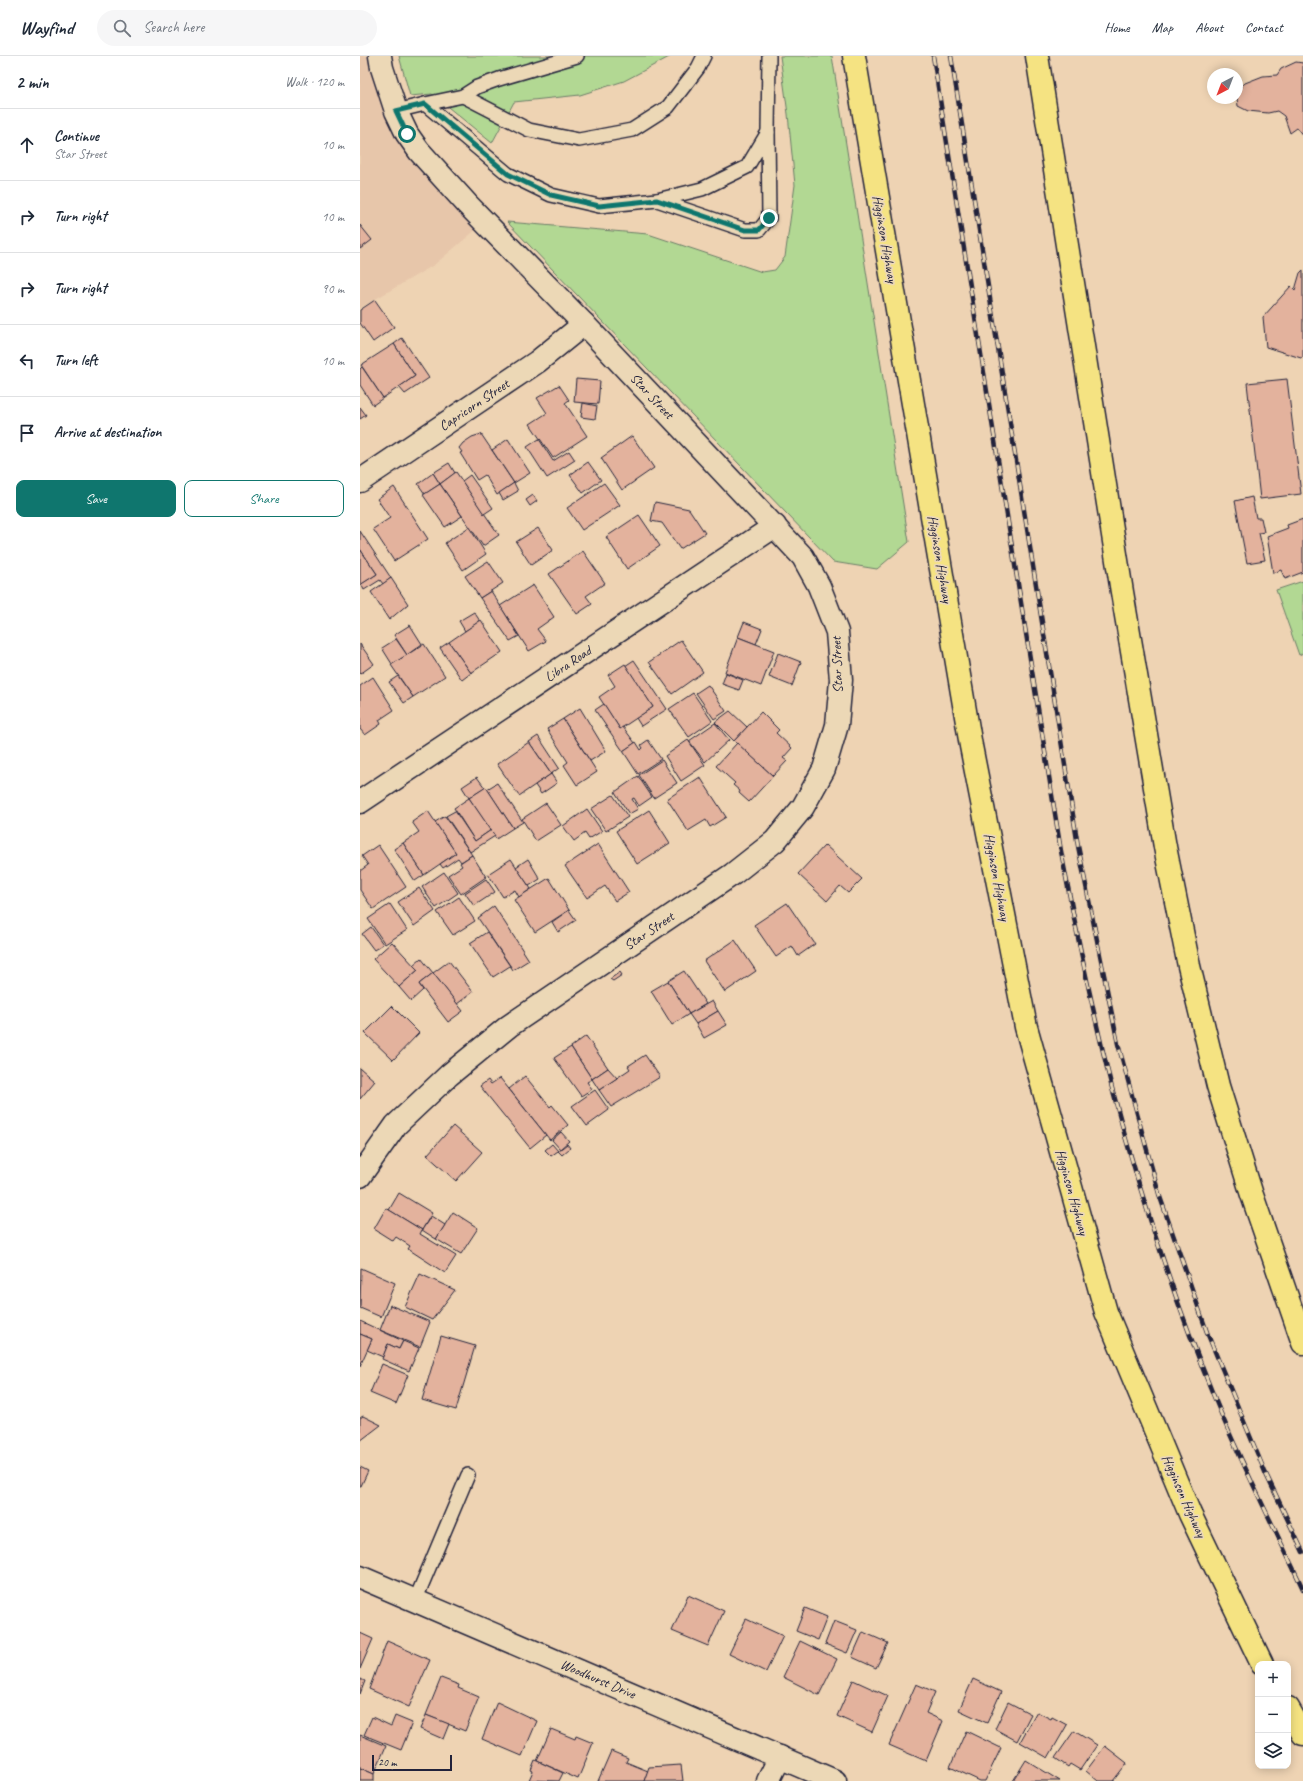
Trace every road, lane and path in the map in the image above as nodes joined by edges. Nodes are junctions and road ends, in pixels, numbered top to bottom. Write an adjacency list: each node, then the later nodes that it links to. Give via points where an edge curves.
1 (380, 56): 9 (street, Star Street)
2 (578, 56): 7 (lane, via 499,79 477,87)
3 (704, 56): 7 (lane, via 698,68 668,107 632,130 579,140 529,130)
4 (769, 56): 10 (lane)
5 (854, 56): 21 (highway, Higginson Highway, via 971,746 1026,1027 1106,1312 1190,1514)
6 (1037, 56): 17 (highway, via 1122,592 1165,847 1189,966 1218,1086)
7 (463, 96): 8 (lane)
8 (425, 104): 9 (lane); 11 (lane, via 508,174 551,195 599,206)
9 (396, 111): 12 (street, Star Street, via 419,151)
10 (768, 132): 11 (lane, via 747,167 702,189); 11 (lane, via 769,218 759,230 745,230)
11 (657, 200)
12 (584, 324): 13 (street, Capricorn Street, via 537,362); 14 (street, Star Street)
13 (360, 481)
14 (775, 526): 15 (street, Libra Road); 16 (street, Star Street, via 803,557 819,586 837,632 840,680 837,725 824,769 803,807 774,841 733,874 508,1026 396,1125)
15 (360, 802)
16 (360, 1176)
17 (1303, 1343)
18 (468, 1475): 20 (lane)
19 (360, 1577): 20 (street, Woodhurst Drive)
20 (415, 1601): 24 (street, Woodhurst Drive)
21 (1261, 1661)
22 (1291, 1713): 23 (highway)
23 (1303, 1734)
24 (780, 1757): 25 (street); 26 (street, Woodhurst Drive)
25 (768, 1781)
26 (835, 1781)

